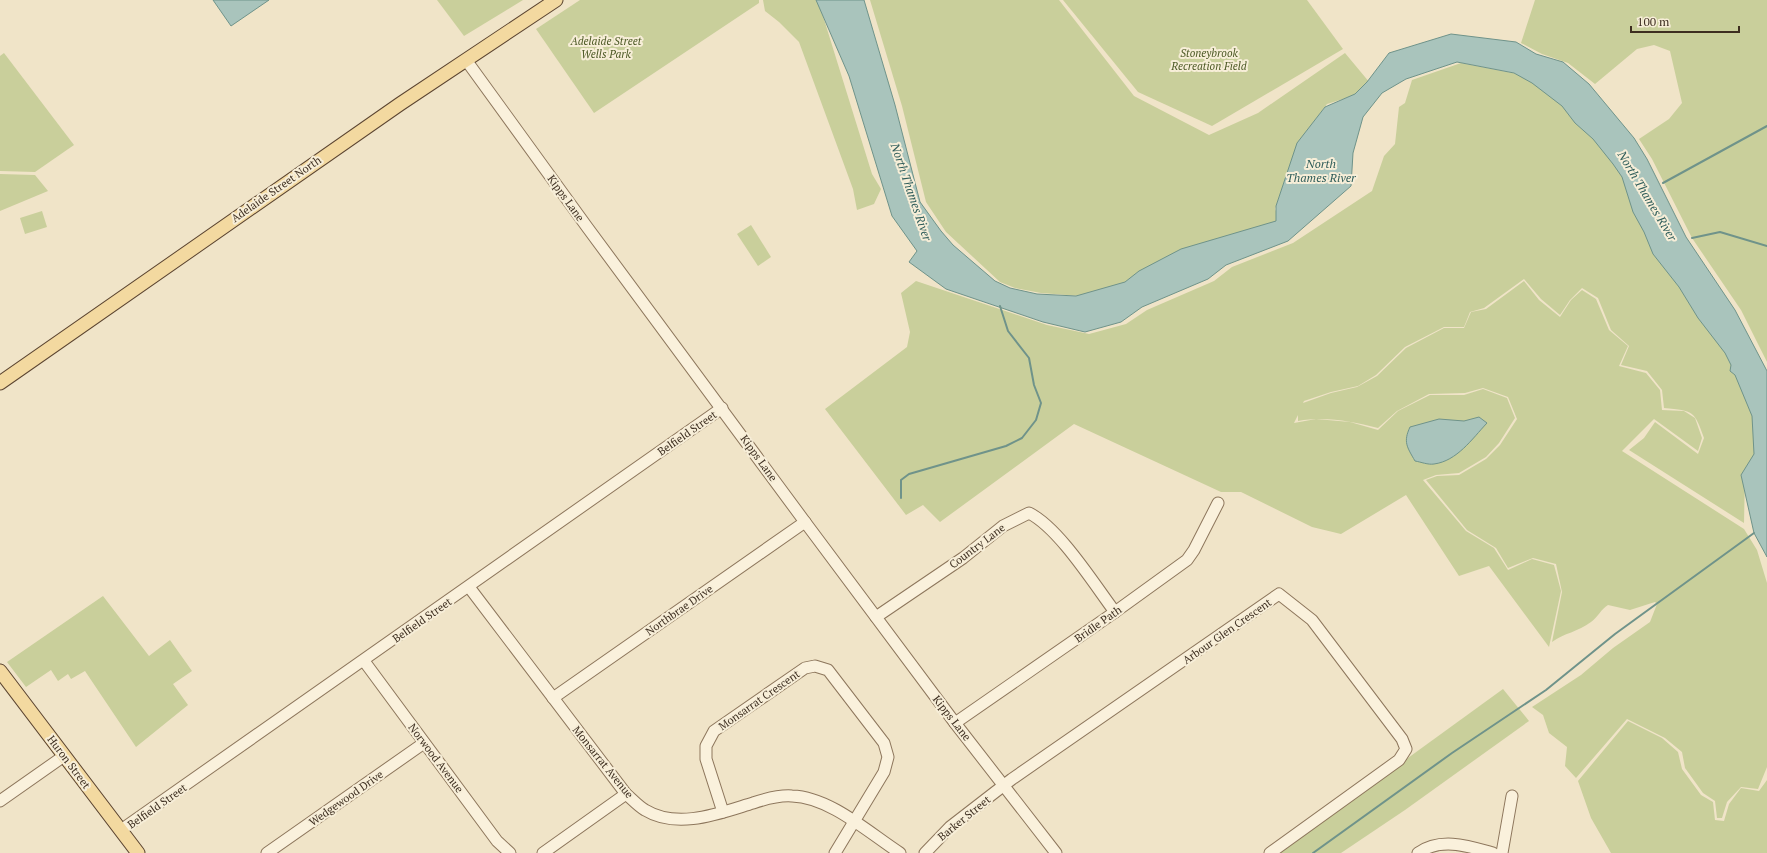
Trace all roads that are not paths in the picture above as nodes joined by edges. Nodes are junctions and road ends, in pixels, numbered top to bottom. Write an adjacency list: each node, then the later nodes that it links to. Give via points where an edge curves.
1 (556, 0): 2 (main road, Adelaide Street North)
2 (466, 60): 3 (main road, Adelaide Street North); 4 (street, Kipps Lane)
3 (0, 383)
4 (722, 408): 6 (street, Kipps Lane); 7 (street, Belfield Street)
5 (1218, 503): 8 (street, Bridle Path, via 1190,557)
6 (805, 522): 9 (street, Kipps Lane); 12 (street, Northbrae Drive)
7 (469, 587): 10 (street, Belfield Street); 12 (street, Monsarrat Avenue)
8 (1115, 612): 9 (street, Country Lane, via 1058,538 1039,518 1029,513 1003,526 963,558); 13 (street, Bridle Path)
9 (876, 617): 13 (street, Kipps Lane)
10 (364, 661): 14 (street, Norwood Avenue); 22 (street, Belfield Street)
11 (0, 671): 15 (main road, Huron Street)
12 (553, 698): 17 (street, Monsarrat Avenue)
13 (955, 723): 16 (street, Kipps Lane)
14 (424, 743): 24 (street, Wedgewood Drive); 25 (street, Norwood Avenue, via 497,842)
15 (64, 756): 19 (street); 22 (main road, Huron Street)
16 (1004, 785): 29 (street, Barker Street, via 950,827); 30 (street, Kipps Lane); 31 (street, Arbour Glen Crescent, via 1279,594 1312,620 1402,739 1406,750 1399,760)
17 (626, 794): 20 (street, Monsarrat Avenue, via 645,810 670,819 695,819); 26 (street)
18 (1512, 796): 34 (street)
19 (0, 801)
20 (723, 812): 21 (street, Monsarrat Avenue, via 770,798 791,795 816,800); 21 (street, Monsarrat Crescent, via 706,759 706,746 714,731 805,668 815,666 828,670 884,743 888,757 884,772)
21 (854, 822): 27 (street, Monsarrat Crescent); 28 (street, Monsarrat Avenue)
22 (121, 830): 23 (main road, Huron Street)
23 (138, 853)
24 (267, 853)
25 (510, 853)
26 (543, 853)
27 (835, 853)
28 (900, 853)
29 (925, 853)
30 (1056, 853)
31 (1270, 853)
32 (1418, 853): 33 (street, via 1425,848 1450,844 1460,844)
33 (1493, 853)
34 (1502, 853)

